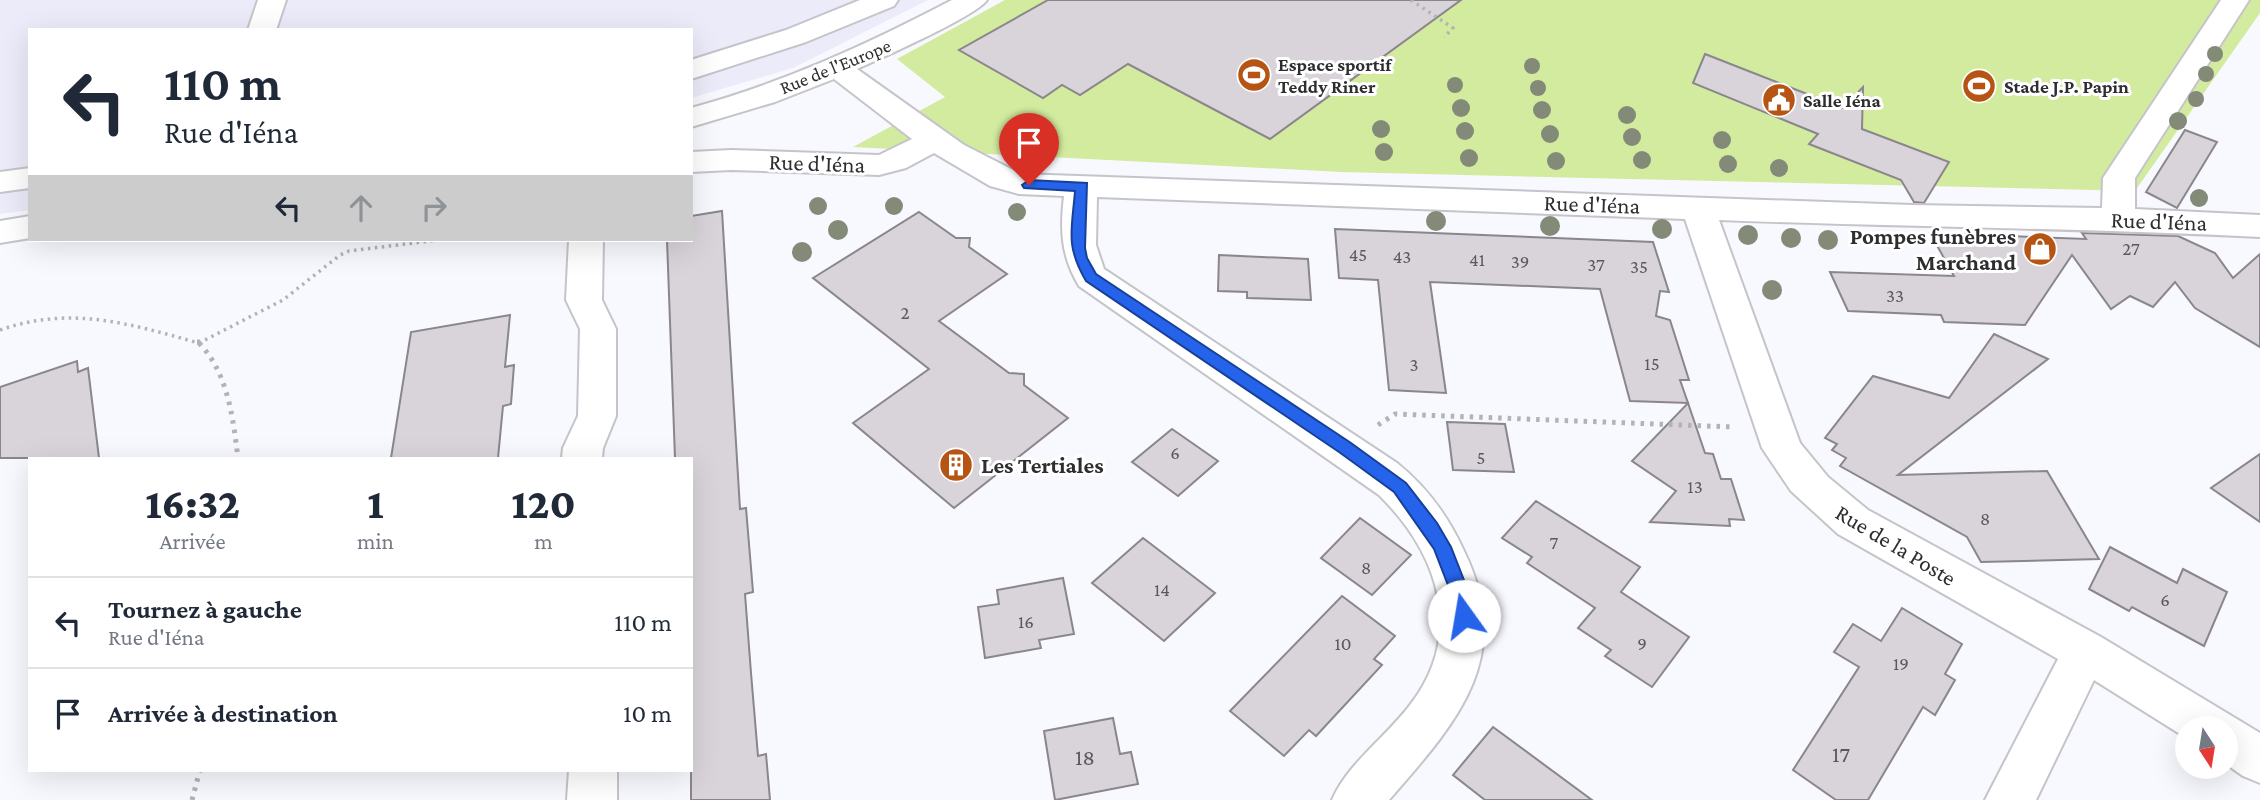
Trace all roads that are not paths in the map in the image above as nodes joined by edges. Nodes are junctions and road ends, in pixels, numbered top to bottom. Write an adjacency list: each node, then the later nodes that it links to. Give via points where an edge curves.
1 (272, 0): 5 (street)
2 (884, 0): 7 (street)
3 (974, 0): 6 (street, Rue de l'Europe)
4 (2235, 0): 15 (street, via 2119,178)
5 (263, 28)
6 (836, 67): 8 (street, Rue de l'Europe); 9 (street, Rue d'Iéna)
7 (693, 70)
8 (693, 117)
9 (937, 139): 10 (street, Rue d'Iéna, via 879,166); 13 (street, Rue d'Iéna, via 1004,180)
10 (693, 162)
11 (28, 178): 12 (street)
12 (0, 183)
13 (1082, 187): 14 (street, Rue d'Iéna); 27 (street, via 1078,248 1091,277 1400,487 1431,528 1452,572 1464,616 1461,659 1440,705)
14 (1698, 208): 15 (street, Rue d'Iéna); 21 (street, Rue de la Poste, via 1782,448 1797,473 1820,498 1853,522)
15 (2118, 219): 16 (street, Rue d'Iéna)
16 (2260, 226)
17 (28, 227): 18 (street)
18 (0, 232)
19 (586, 242): 20 (street, via 584,300 598,329 597,416)
20 (582, 457)
21 (2085, 651): 22 (street, Rue de la Poste); 28 (street)
22 (2192, 716)
23 (2238, 745): 24 (street)
24 (2260, 760)
25 (593, 772): 26 (street)
26 (592, 800)
27 (1357, 800)
28 (2010, 800)

